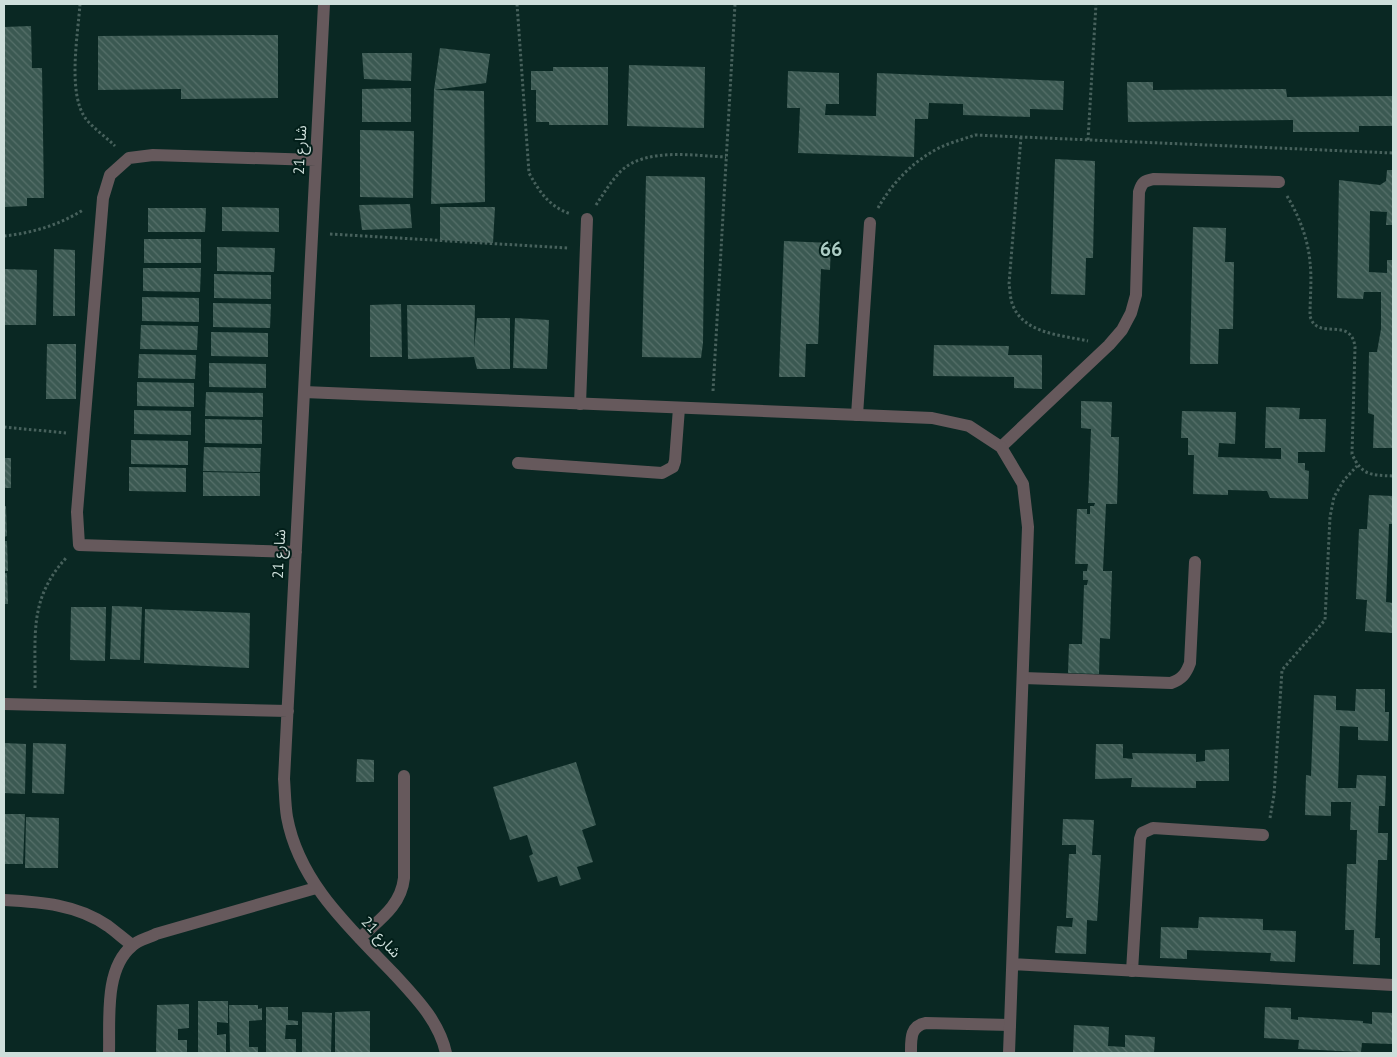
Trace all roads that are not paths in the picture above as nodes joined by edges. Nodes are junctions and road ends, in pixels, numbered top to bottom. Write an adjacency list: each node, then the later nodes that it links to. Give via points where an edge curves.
1 (324, 4): 2 (street, شارع 21)
2 (316, 160): 6 (street, شارع 21); 12 (street, via 153,154 129,158 110,175 103,198 77,512 79,545)
3 (1279, 182): 10 (street, via 1146,180 1141,184 1136,295 1122,330)
4 (588, 219): 7 (street)
5 (870, 222): 9 (street)
6 (304, 392): 7 (street); 12 (street, شارع 21)
7 (580, 404): 8 (street)
8 (679, 408): 9 (street); 11 (street, via 675,461 673,467 662,473)
9 (857, 415): 10 (street, via 932,418 969,426)
10 (1001, 447): 14 (street, via 1023,484 1028,527)
11 (518, 462)
12 (296, 552): 16 (street, شارع 21)
13 (1195, 562): 14 (street, via 1190,663 1180,679 1171,683)
14 (1023, 678): 23 (street)
15 (4, 704): 16 (street)
16 (288, 711): 19 (street, شارع 21, via 284,779 287,817 298,854)
17 (404, 776): 21 (street, via 403,890 390,909)
18 (1263, 835): 24 (street, via 1153,828 1142,833)
19 (316, 888): 21 (street, شارع 21); 22 (street, via 156,934)
20 (4, 900): 22 (street, via 44,902 76,910 106,924)
21 (360, 938): 28 (street, شارع 21, via 434,1022)
22 (132, 945): 27 (street, via 116,965 111,991)
23 (1013, 964): 24 (street); 26 (street)
24 (1132, 971): 25 (street)
25 (1393, 985)
26 (1010, 1025): 29 (street, via 920,1024 912,1034); 30 (street)
27 (109, 1053)
28 (446, 1053)
29 (911, 1053)
30 (1009, 1053)

